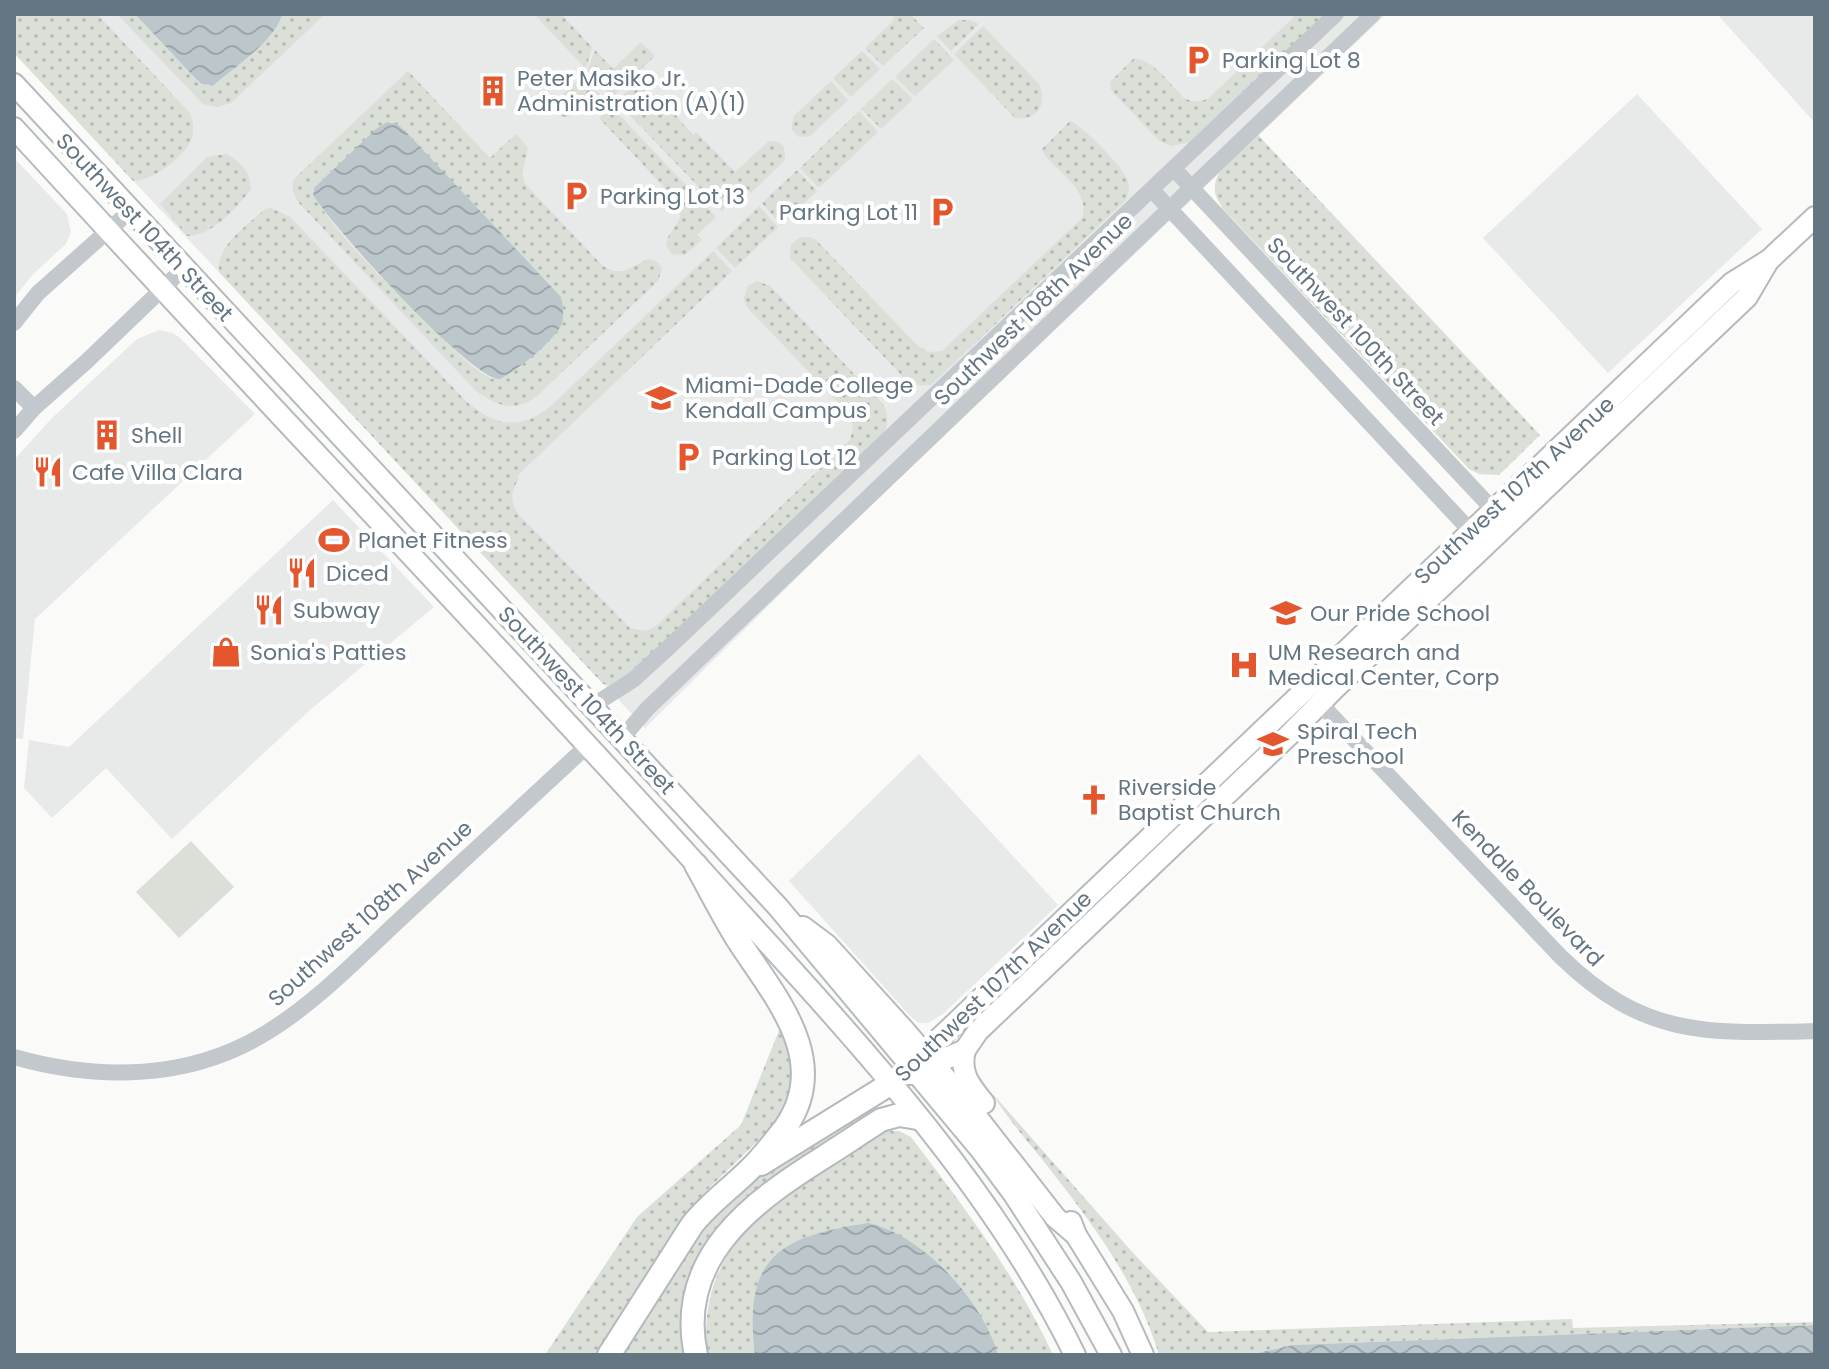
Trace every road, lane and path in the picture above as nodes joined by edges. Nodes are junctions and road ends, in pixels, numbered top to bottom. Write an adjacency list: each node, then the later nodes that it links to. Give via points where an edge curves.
1 (1336, 14): 5 (street, Southwest 108th Avenue)
2 (1373, 14): 6 (street, Southwest 108th Avenue)
3 (14, 84): 9 (main road, Southwest 104th Street)
4 (14, 128): 11 (main road, Southwest 104th Street)
5 (1174, 169): 6 (street, Southwest 100th Street); 7 (street, Southwest 108th Avenue)
6 (1192, 188): 8 (street, Southwest 108th Avenue); 18 (street, Southwest 100th Street)
7 (1152, 190): 8 (street); 25 (street, Southwest 108th Avenue, via 667,649 633,680)
8 (1170, 209): 20 (street); 26 (street, Southwest 108th Avenue)
9 (130, 211): 11 (street); 12 (main road, Southwest 104th Street)
10 (1815, 217): 18 (main road, Southwest 107th Avenue, via 1769,260 1732,283)
11 (108, 231): 13 (main road, Southwest 104th Street); 14 (street, via 38,293)
12 (183, 269): 13 (street); 19 (main road, Southwest 104th Street)
13 (163, 288): 16 (street); 21 (main road, Southwest 104th Street)
14 (14, 323)
15 (14, 388): 16 (street)
16 (34, 408): 17 (street)
17 (14, 431)
18 (1500, 517): 20 (main road, Southwest 107th Avenue)
19 (420, 522): 21 (main road); 25 (main road, Southwest 104th Street)
20 (1478, 538): 22 (main road, Southwest 107th Avenue)
21 (399, 542): 27 (main road, Southwest 104th Street)
22 (1373, 638): 23 (main road, Southwest 107th Avenue); 24 (main road, Southwest 107th Avenue)
23 (1305, 687): 24 (street, Kendale Boulevard); 32 (main road, Southwest 107th Avenue, via 952,1025)
24 (1320, 703): 29 (street, Kendale Boulevard, via 1560,956 1616,1002 1653,1019 1707,1032); 30 (main road, Southwest 107th Avenue, via 978,1031)
25 (592, 706): 26 (main road, Southwest 104th Street)
26 (622, 738): 32 (main road, Southwest 104th Street)
27 (588, 745): 28 (main road, Southwest 104th Street); 31 (street, Southwest 108th Avenue, via 327,986 266,1033 222,1054 145,1073 80,1072)
28 (696, 865): 33 (main road, Southwest 104th Street); 35 (highway, via 792,1022 800,1044 797,1104)
29 (1815, 1031)
30 (965, 1050): 32 (main road, Southwest 107th Avenue); 36 (main road, via 963,1070 969,1084 1066,1209)
31 (14, 1057)
32 (921, 1064): 33 (main road, Southwest 107th Avenue); 36 (main road); 40 (main road, Southwest 104th Street, via 1013,1193)
33 (890, 1084): 34 (main road, Southwest 104th Street); 35 (highway)
34 (917, 1118): 38 (highway, via 881,1120 768,1193 732,1226 702,1275 694,1313); 39 (main road, Southwest 104th Street, via 992,1212)
35 (749, 1170): 37 (highway, via 699,1216)
36 (1076, 1235): 41 (main road)
37 (609, 1355)
38 (696, 1355)
39 (1075, 1355)
40 (1111, 1355)
41 (1143, 1355)

